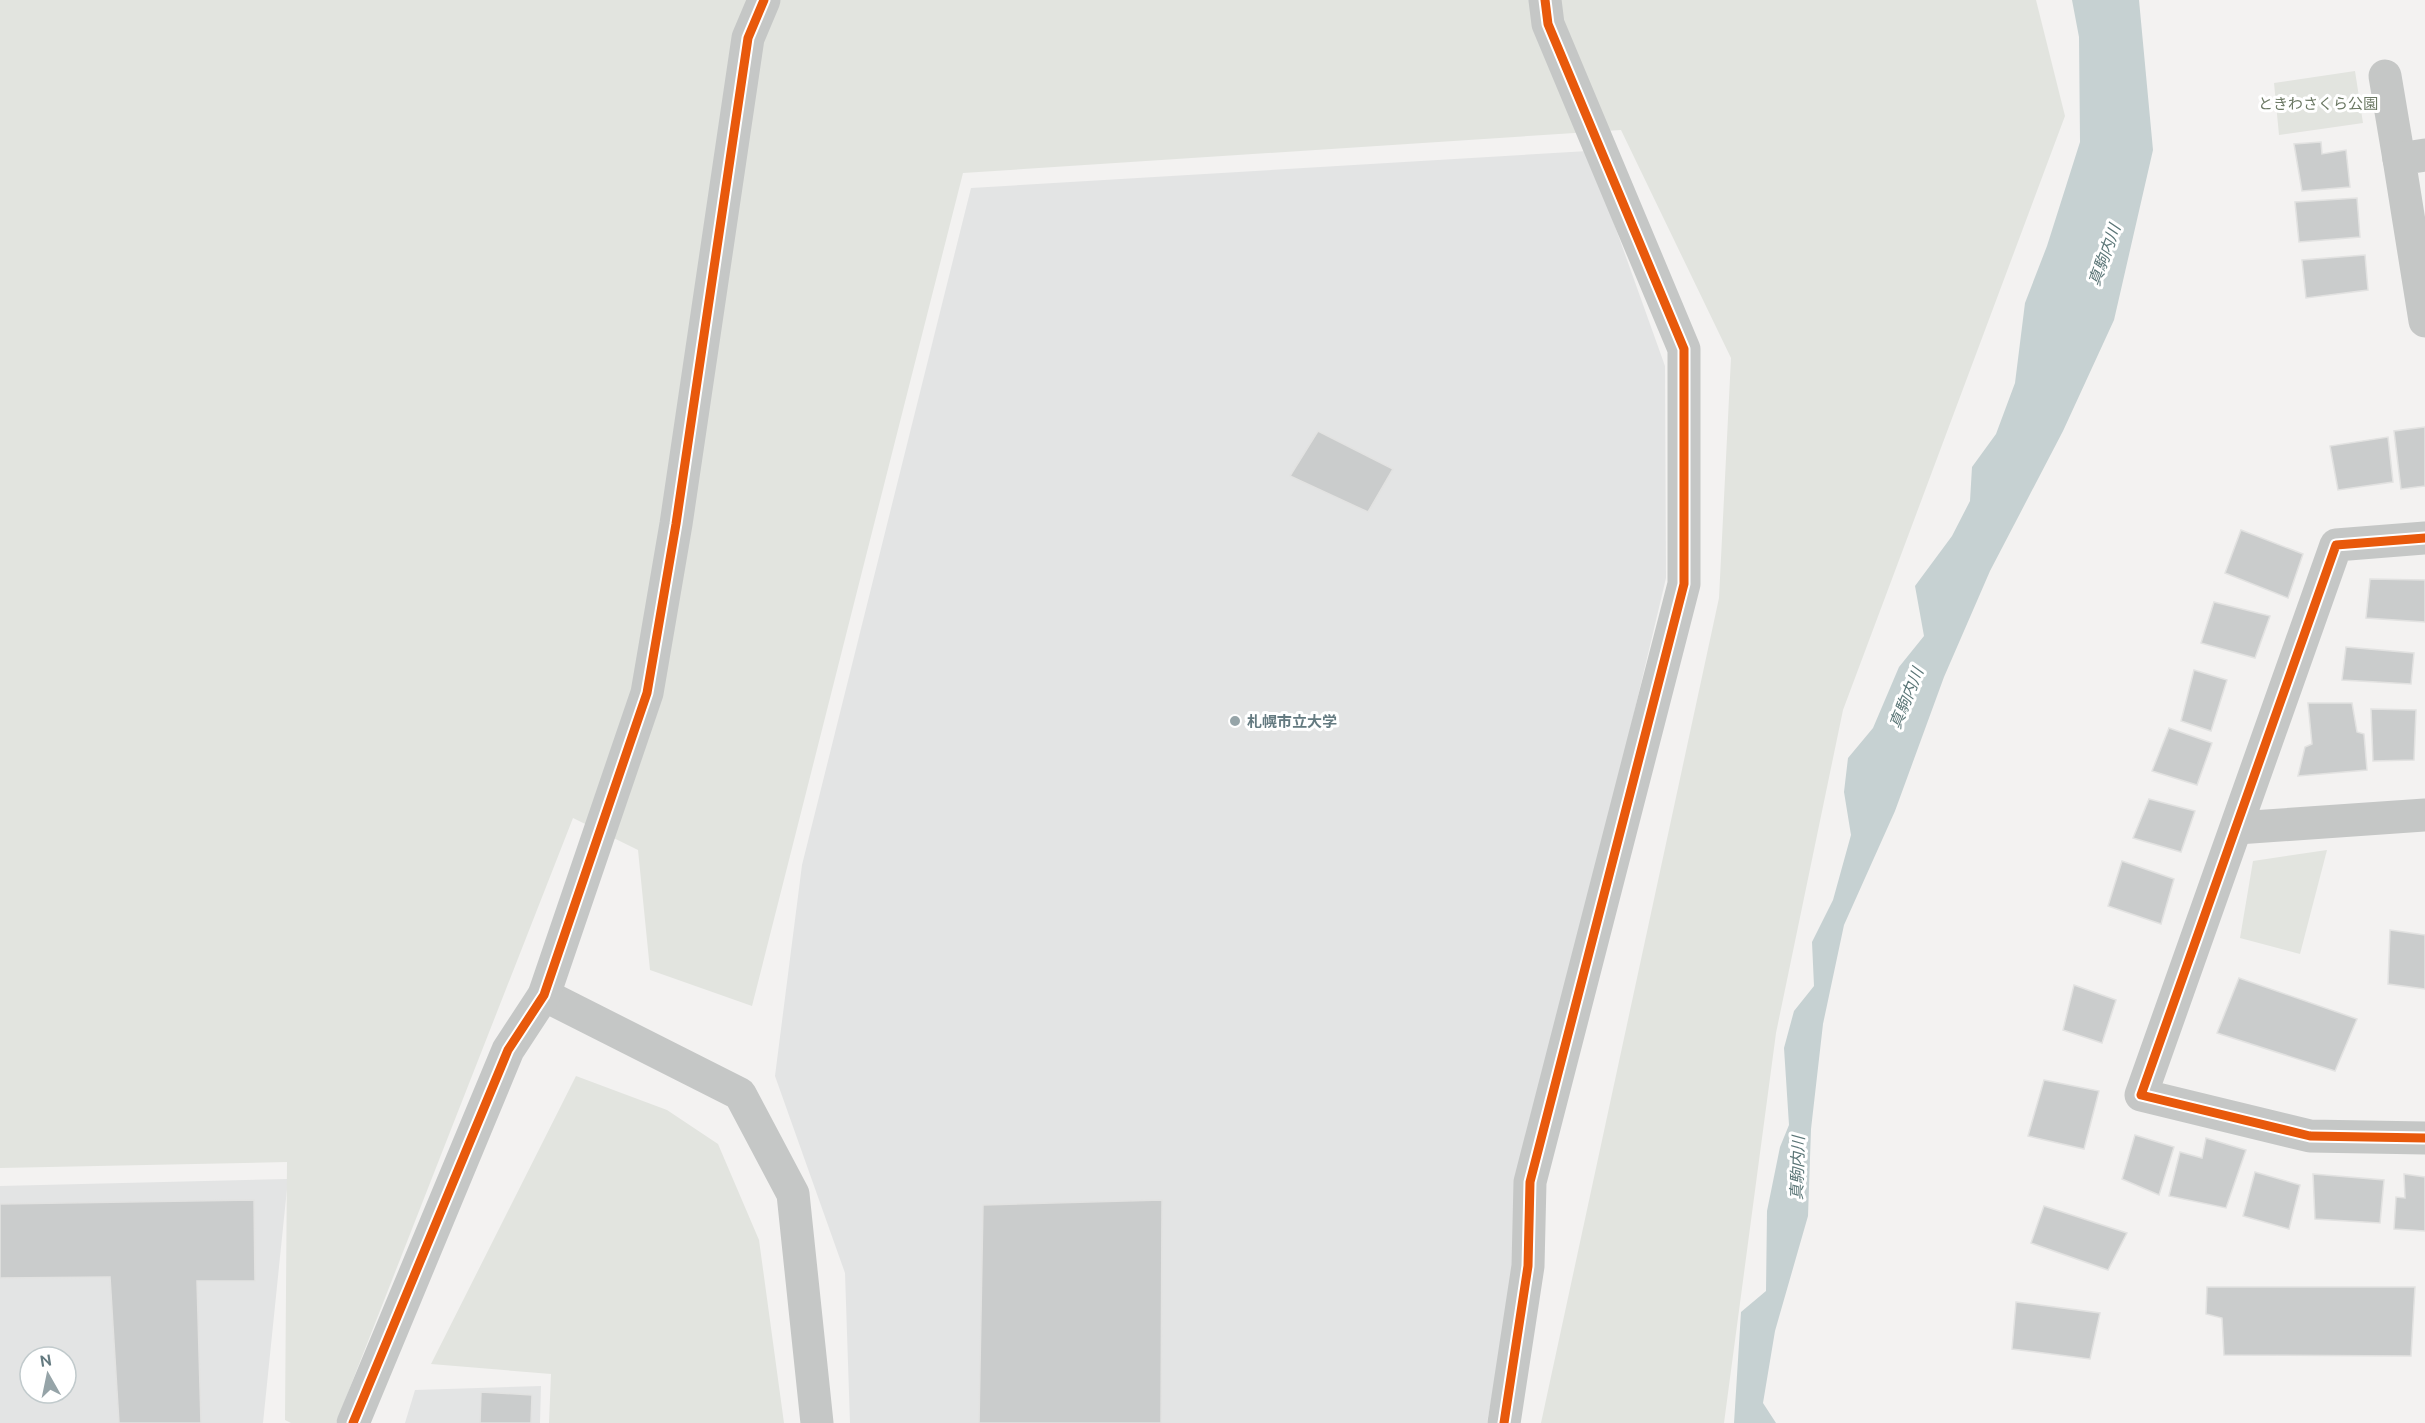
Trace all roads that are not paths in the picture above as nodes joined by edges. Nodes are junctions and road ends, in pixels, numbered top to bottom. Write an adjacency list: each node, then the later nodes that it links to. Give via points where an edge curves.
1 (764, 0): 9 (street, via 748,38 647,693)
2 (1545, 0): 13 (street, via 1548,24 1684,350 1684,584 1530,1182 1528,1266)
3 (2385, 76): 4 (street)
4 (2412, 157): 5 (street)
5 (2425, 321)
6 (2425, 538): 8 (street, via 2336,545)
7 (2425, 815): 8 (street)
8 (2237, 828): 10 (street, via 2141,1095 2310,1137)
9 (544, 995): 11 (street, via 508,1050); 12 (street, via 740,1094 793,1194)
10 (2425, 1138)
11 (353, 1423)
12 (817, 1423)
13 (1504, 1423)

